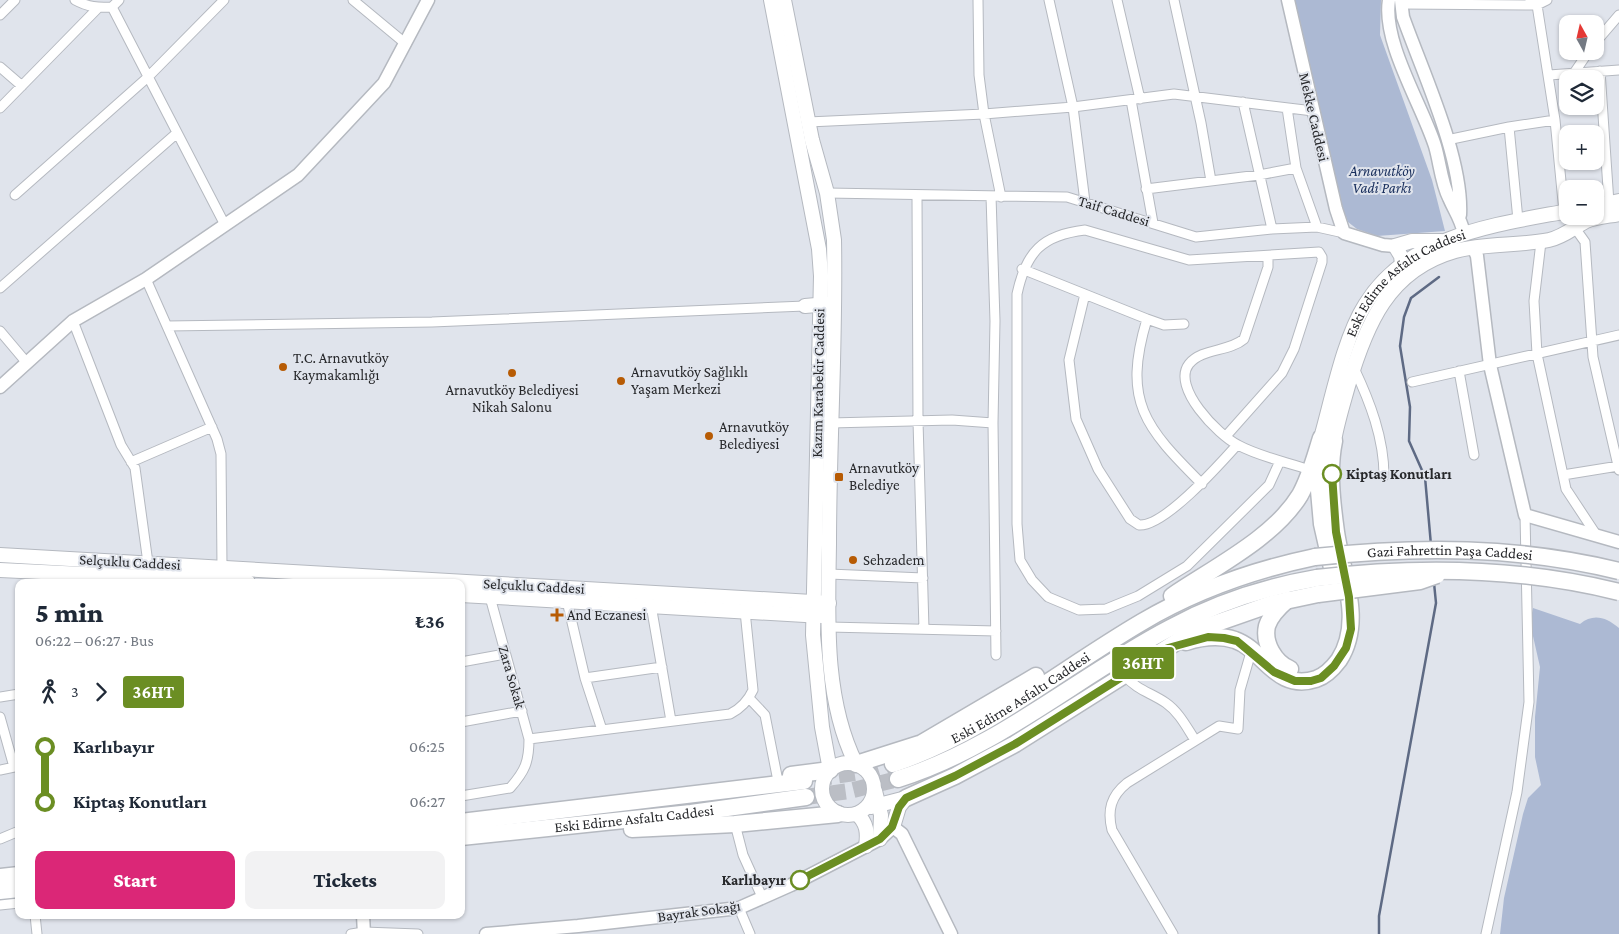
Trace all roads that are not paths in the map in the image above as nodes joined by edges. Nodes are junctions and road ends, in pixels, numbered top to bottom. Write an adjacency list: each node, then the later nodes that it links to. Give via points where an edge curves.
1 (15, 0): 20 (street)
2 (75, 0): 19 (street)
3 (119, 0): 18 (street)
4 (224, 0): 29 (street)
5 (353, 0): 23 (street)
6 (428, 0): 23 (main road)
7 (771, 0): 82 (main road, Kazım Karabekir Caddesi, via 816,226)
8 (784, 0): 41 (main road, Kazım Karabekir Caddesi)
9 (978, 0): 39 (street, via 979,76)
10 (1049, 0): 34 (street)
11 (1117, 0): 32 (street)
12 (1174, 0): 31 (street)
13 (1288, 0): 38 (main road, Mekke Caddesi)
14 (1547, 0): 17 (street)
15 (1388, 2): 16 (main road); 58 (main road, via 1388,21 1402,65 1435,146 1448,198)
16 (1401, 2): 17 (street); 44 (main road, via 1402,17)
17 (1533, 2): 28 (street)
18 (112, 7): 19 (street); 29 (street)
19 (98, 8): 30 (street)
20 (0, 15)
21 (1619, 15): 22 (street)
22 (1604, 32)
23 (406, 44): 63 (main road, via 384,83 298,175)
24 (0, 67): 30 (street)
25 (1619, 70): 26 (street)
26 (1604, 71)
27 (1559, 74): 28 (street)
28 (1549, 75): 40 (street)
29 (148, 77): 43 (street); 51 (street)
30 (22, 86): 35 (street)
31 (1194, 98): 32 (street, via 1174,94); 33 (street); 47 (street)
32 (1135, 100): 34 (street); 49 (street)
33 (1243, 102): 36 (street); 46 (street)
34 (1072, 107): 39 (street); 55 (street)
35 (0, 108)
36 (1287, 108): 38 (street); 45 (street)
37 (1604, 108): 56 (street)
38 (1313, 111): 68 (main road, Mekke Caddesi)
39 (984, 114): 41 (street); 54 (street)
40 (1555, 120): 42 (street); 48 (street)
41 (808, 122): 50 (main road, Kazım Karabekir Caddesi)
42 (1509, 126): 44 (street); 61 (street)
43 (177, 133): 63 (street); 79 (street)
44 (1447, 140): 58 (main road, via 1461,194)
45 (1296, 168): 46 (street); 66 (street)
46 (1258, 175): 47 (street); 67 (street)
47 (1211, 180): 49 (street)
48 (1564, 180)
49 (1146, 189): 62 (street)
50 (827, 193): 52 (street, Taif Caddesi); 82 (main road, Kazım Karabekir Caddesi, via 834,240)
51 (15, 195)
52 (917, 196): 53 (street, Taif Caddesi); 97 (street)
53 (991, 196): 54 (street, Taif Caddesi); 99 (street, via 995,321)
54 (1000, 196): 55 (street, Taif Caddesi, via 1067,197)
55 (1085, 202): 62 (street, Taif Caddesi)
56 (1614, 202)
57 (1619, 214): 60 (main road, Eski Edirne Asfaltı Caddesi)
58 (1460, 216): 69 (main road)
59 (1559, 217): 61 (main road, Eski Edirne Asfaltı Caddesi)
60 (1604, 217)
61 (1518, 220): 69 (main road, Eski Edirne Asfaltı Caddesi); 72 (main road, via 1507,231 1508,238)
62 (1153, 223): 67 (street, Taif Caddesi, via 1196,237)
63 (224, 225): 78 (main road)
64 (1567, 225): 71 (main road, Eski Edirne Asfaltı Caddesi, via 1565,235)
65 (1575, 225): 89 (street, via 1585,242)
66 (1317, 227): 67 (street, Taif Caddesi); 68 (street, Taif Caddesi)
67 (1272, 228)
68 (1344, 233): 73 (main road, Taif Caddesi, via 1383,246)
69 (1464, 233): 70 (main road, Eski Edirne Asfaltı Caddesi); 74 (main road)
70 (1444, 241): 73 (main road, via 1412,241); 76 (main road, Eski Edirne Asfaltı Caddesi)
71 (1541, 242): 72 (main road, Eski Edirne Asfaltı Caddesi); 90 (street, via 1534,301)
72 (1515, 244): 74 (main road, Eski Edirne Asfaltı Caddesi)
73 (1395, 246): 76 (main road)
74 (1473, 247): 92 (main road, via 1477,256); 93 (main road, Eski Edirne Asfaltı Caddesi, via 1433,259 1409,274 1386,296 1374,315)
75 (1268, 256): 77 (street, via 1189,260 1085,230 1051,239 1036,250); 101 (street, via 1268,267 1244,339 1197,357 1185,372 1186,386 1194,402); 101 (street, via 1314,251 1319,252 1322,260 1294,349 1282,373)
76 (1402, 264): 102 (main road, Eski Edirne Asfaltı Caddesi, via 1364,306 1347,347)
77 (1022, 269): 80 (street); 105 (street, via 1017,294 1017,524 1020,560 1048,597 1079,610 1106,609 1138,596 1187,566 1224,531 1269,484)
78 (146, 279): 84 (main road); 86 (street)
79 (0, 288)
80 (1085, 294): 83 (street); 111 (street, via 1069,360 1076,419 1098,469 1130,519 1139,525 1154,522)
81 (805, 306): 82 (main road); 86 (street, via 432,322)
82 (824, 309): 98 (main road, Kazım Karabekir Caddesi); 135 (main road, Kazım Karabekir Caddesi)
83 (1147, 319): 85 (street, via 1164,325); 111 (street, via 1137,357 1138,392 1143,414 1168,450)
84 (73, 321): 91 (main road); 106 (street, via 121,446)
85 (1184, 324)
86 (167, 326): 100 (street)
87 (0, 331): 91 (street)
88 (1619, 335): 89 (street)
89 (1592, 339): 90 (street); 108 (street, via 1593,357)
90 (1538, 354): 92 (street); 109 (street)
91 (27, 363): 96 (main road)
92 (1490, 364): 94 (street); 112 (main road)
93 (1354, 368): 102 (main road, Eski Edirne Asfaltı Caddesi); 110 (street, via 1369,400 1384,454)
94 (1459, 371): 95 (street); 104 (street)
95 (1412, 382)
96 (0, 388)
97 (918, 421): 98 (street); 99 (street); 123 (street)
98 (830, 423): 120 (main road, Kazım Karabekir Caddesi)
99 (993, 423): 140 (street)
100 (212, 427): 106 (street); 117 (street, via 222,454)
101 (1226, 436): 103 (street)
102 (1327, 440): 107 (highway); 144 (highway, via 1331,455 1336,532 1349,597 1351,629 1346,648 1334,666 1321,678 1311,681 1295,681 1274,672)
103 (1237, 445): 105 (street); 111 (street)
104 (1474, 455)
105 (1280, 461): 107 (street)
106 (131, 462): 116 (street, via 135,468)
107 (1313, 464): 132 (highway, via 1341,616 1332,655 1312,670 1298,671 1282,666 1269,646 1267,626); 138 (highway, via 1300,494 1280,520 1167,599)
108 (1619, 468): 109 (street)
109 (1564, 475): 113 (street, via 1566,489)
110 (1384, 476)
111 (1202, 484)
112 (1526, 515): 113 (main road); 197 (street, via 1529,702 1517,792)
113 (1597, 536): 114 (main road)
114 (1619, 542)
115 (0, 555): 116 (main road, Selçuklu Caddesi)
116 (148, 563): 117 (main road, Selçuklu Caddesi)
117 (222, 567): 122 (main road, Selçuklu Caddesi)
118 (0, 570): 121 (main road, Selçuklu Caddesi)
119 (1619, 571): 138 (highway, Gazi Fahrettin Paşa Caddesi, bridge, via 1544,556 1471,549 1401,550 1315,557 1257,571 1207,588)
120 (828, 574): 123 (street); 137 (main road, Kazım Karabekir Caddesi)
121 (46, 578): 124 (main road, Selçuklu Caddesi)
122 (335, 578): 125 (main road, Selçuklu Caddesi)
123 (923, 578): 139 (street)
124 (98, 579)
125 (349, 579)
126 (1317, 586): 128 (highway, Gazi Fahrettin Paşa Caddesi, bridge, via 1393,571 1453,569 1553,578); 132 (highway); 141 (highway, Gazi Fahrettin Paşa Caddesi, via 1280,584 1202,612)
127 (465, 587): 129 (main road, Selçuklu Caddesi)
128 (1619, 592)
129 (544, 593): 131 (main road, Selçuklu Caddesi); 133 (main road, Selçuklu Caddesi); 135 (main road, Selçuklu Caddesi)
130 (465, 595): 131 (main road, Selçuklu Caddesi)
131 (490, 597): 145 (street, Zara Sokak)
132 (1287, 600): 143 (highway, via 1223,619 1194,631)
133 (567, 601): 134 (main road, Selçuklu Caddesi); 150 (street)
134 (651, 605): 136 (main road, Selçuklu Caddesi); 148 (street)
135 (813, 609): 136 (main road, Selçuklu Caddesi); 137 (main road, Selçuklu Caddesi); 165 (main road, Kazım Karabekir Caddesi, via 813,652)
136 (745, 611): 153 (street, via 753,690)
137 (829, 616): 139 (street); 162 (main road, Kazım Karabekir Caddesi, via 837,708 845,741)
138 (1142, 622): 142 (highway, Eski Edirne Asfaltı Caddesi)
139 (924, 629): 140 (street)
140 (996, 631): 146 (street)
141 (1154, 636): 142 (highway, Eski Edirne Asfaltı Caddesi, via 980,745 936,766 896,771 957,738)
142 (1106, 644): 162 (highway, via 1054,666 922,743)
143 (1168, 648): 144 (highway, via 1208,637 1237,641); 149 (highway)
144 (1251, 652): 160 (street, via 1240,690 1238,729 1219,726)
145 (505, 654): 147 (street); 154 (street, Zara Sokak)
146 (996, 655)
147 (465, 661)
148 (662, 667): 150 (street); 157 (street)
149 (1124, 675): 160 (street, via 1142,692 1168,704); 168 (highway, via 1015,744)
150 (586, 678): 158 (street)
151 (15, 695): 152 (street)
152 (0, 697)
153 (750, 698): 157 (street, via 730,714); 166 (street, via 765,715)
154 (522, 711): 156 (street); 159 (street, Zara Sokak)
155 (0, 717): 161 (street)
156 (465, 721)
157 (671, 721): 158 (street)
158 (602, 730): 159 (street)
159 (529, 739): 167 (street, Zara Sokak, via 529,757 522,774 510,788)
160 (1195, 740): 196 (street, via 1118,790 1108,816 1112,830)
161 (15, 763)
162 (856, 764): 165 (main road, via 842,763); 169 (main road, via 870,774 875,791)
163 (15, 766): 164 (street)
164 (0, 770)
165 (830, 770): 166 (highway); 171 (main road, via 822,783 823,798)
166 (777, 776): 170 (highway, via 602,796)
167 (465, 795)
168 (906, 798): 169 (main road); 174 (main road)
169 (868, 809): 171 (main road); 179 (main road); 180 (main road, via 863,820 867,829)
170 (557, 811): 172 (highway, Eski Edirne Asfaltı Caddesi); 175 (highway, Eski Edirne Asfaltı Caddesi, via 805,789 691,813)
171 (838, 814): 173 (highway)
172 (465, 822)
173 (735, 824): 175 (highway, via 582,832); 183 (street, via 744,856)
174 (892, 827): 179 (main road, Bayrak Sokağı); 195 (main road, via 902,834)
175 (535, 830): 177 (highway, Eski Edirne Asfaltı Caddesi)
176 (15, 833): 178 (street)
177 (465, 837)
178 (0, 839)
179 (880, 839): 180 (main road, Bayrak Sokağı)
180 (866, 846): 183 (main road, Bayrak Sokağı)
181 (10, 877): 182 (highway)
182 (0, 891)
183 (762, 898): 186 (main road, Bayrak Sokağı)
184 (15, 903): 185 (street)
185 (0, 905)
186 (739, 908): 189 (main road, Bayrak Sokağı); 194 (street)
187 (35, 919): 191 (street)
188 (362, 919): 190 (main road)
189 (578, 930): 193 (main road, Bayrak Sokağı)
190 (360, 933): 192 (street)
191 (37, 934)
192 (418, 934)
193 (486, 934)
194 (750, 934)
195 (951, 934)
196 (1173, 934)
197 (1486, 934)

